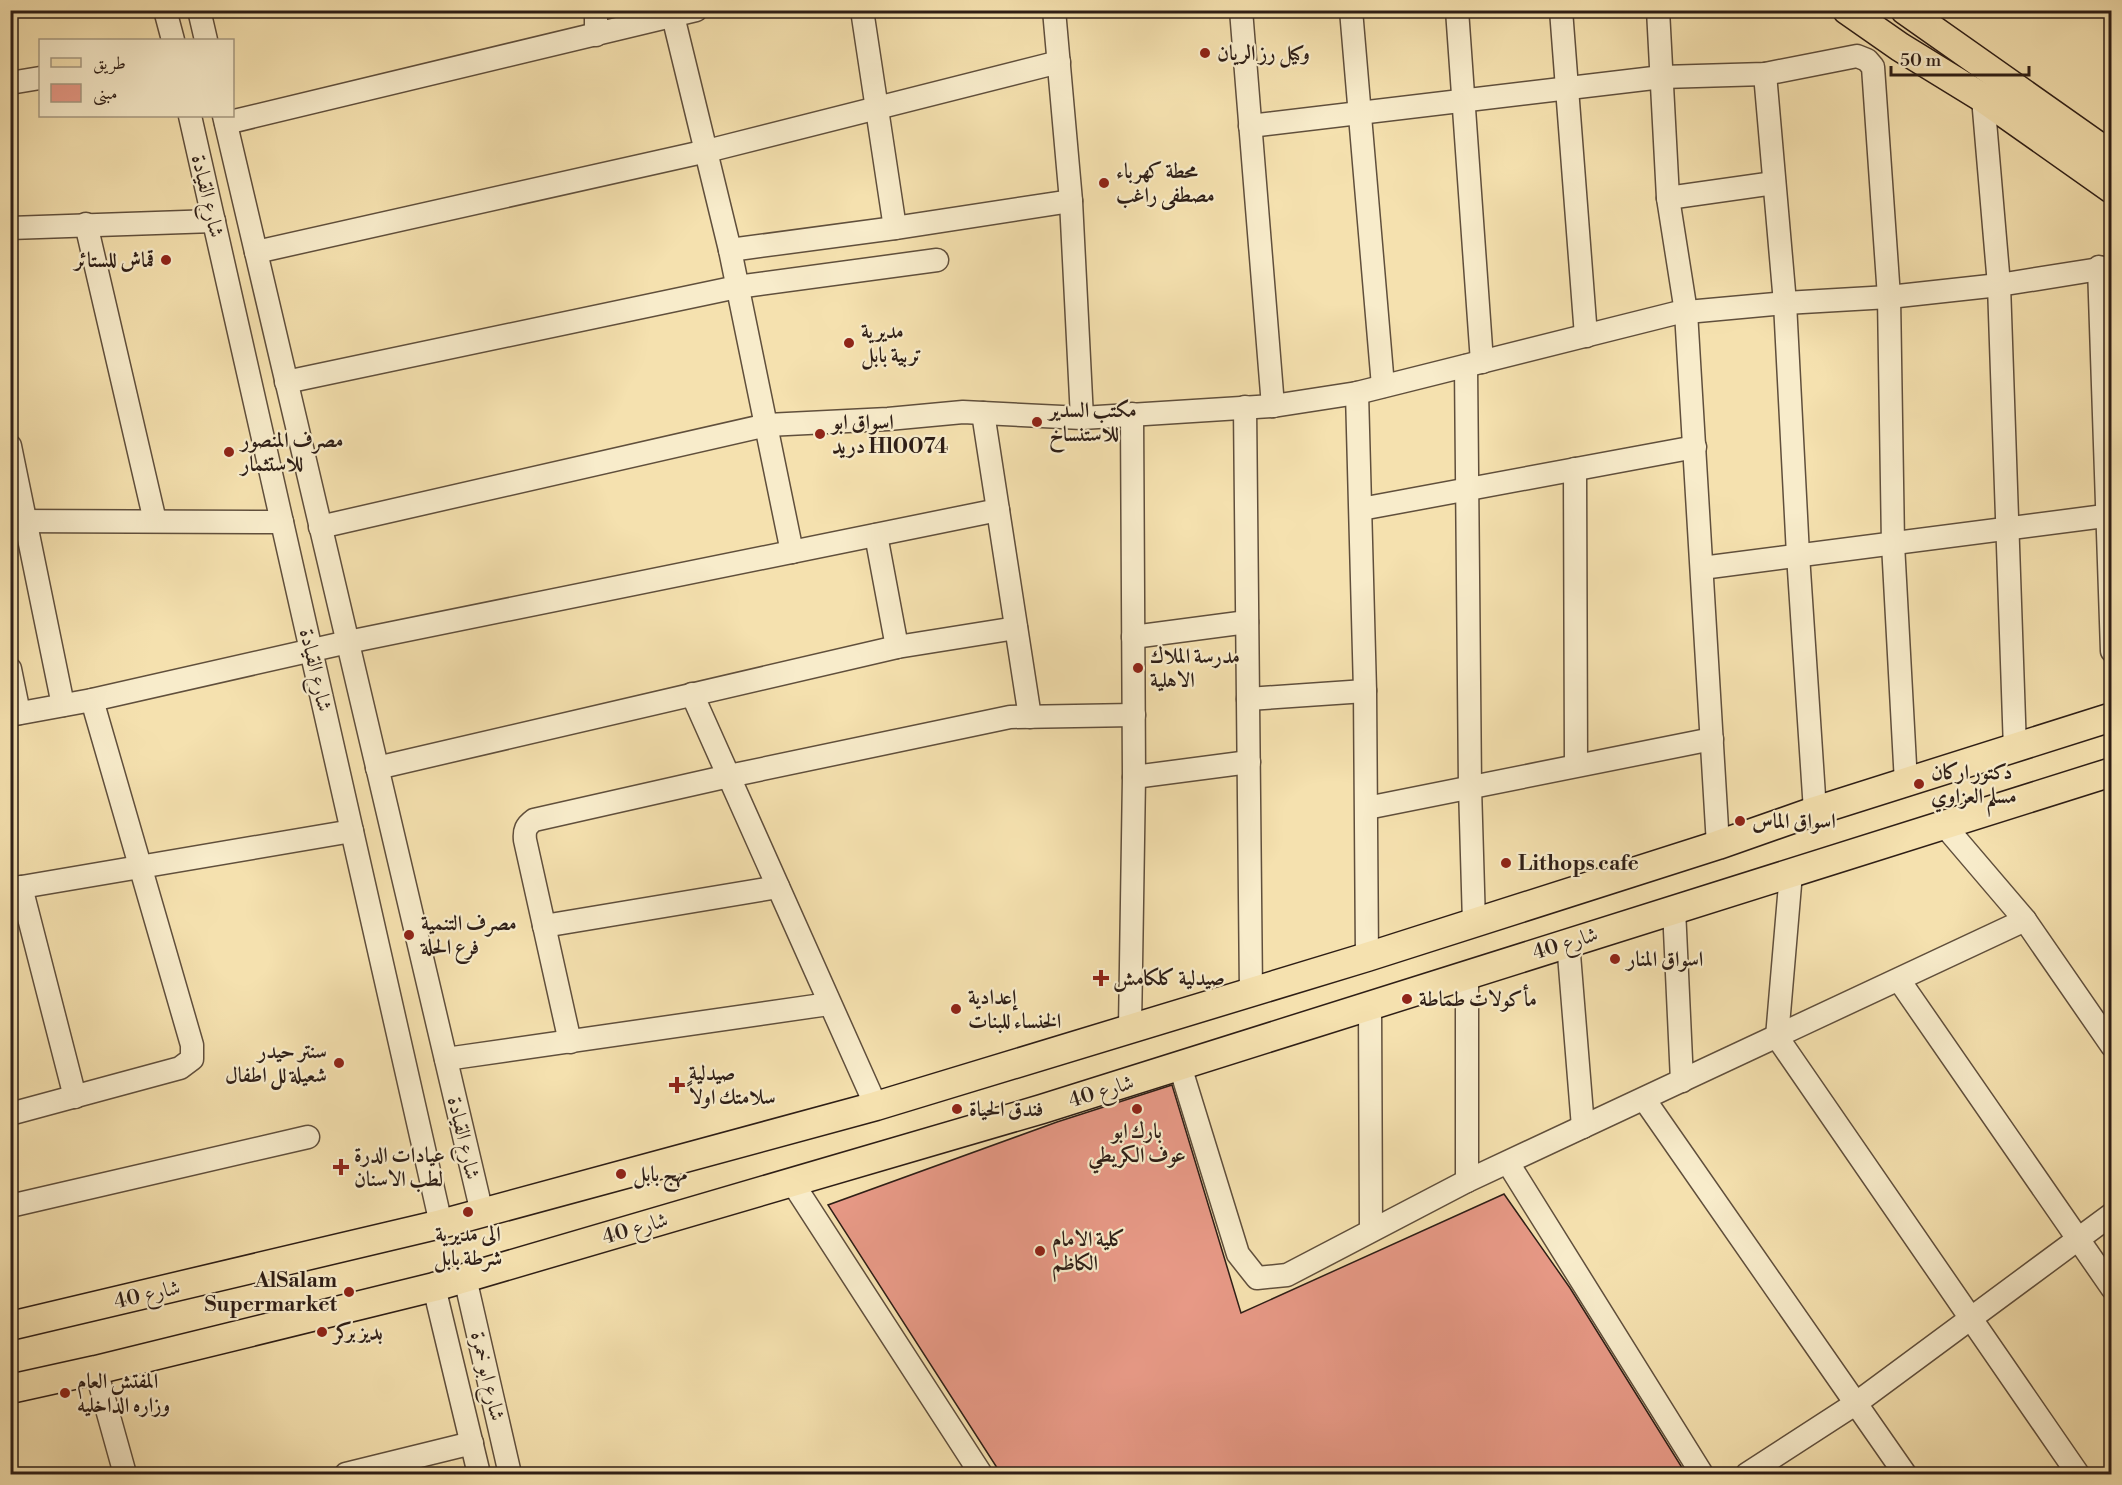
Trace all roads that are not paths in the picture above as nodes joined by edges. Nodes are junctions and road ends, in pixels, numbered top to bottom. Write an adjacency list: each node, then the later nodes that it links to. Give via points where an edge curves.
1 (165, 10): 17 (street)
2 (199, 10): 18 (street)
3 (596, 10): 15 (street)
4 (696, 10): 14 (street)
5 (862, 10): 28 (street)
6 (1054, 10): 20 (street)
7 (1241, 10): 33 (street)
8 (1352, 10): 29 (street)
9 (1456, 10): 27 (street)
10 (1561, 10): 25 (street)
11 (1658, 10): 22 (street)
12 (1846, 10): 16 (main road)
13 (1905, 10): 35 (main road)
14 (674, 13): 15 (street); 34 (street)
15 (596, 35): 31 (street)
16 (1887, 38): 19 (street); 26 (main road)
17 (173, 39)
18 (206, 39)
19 (1867, 60): 21 (street, via 1857,56); 50 (street, via 1873,67)
20 (1059, 62): 28 (street); 39 (street)
21 (1764, 74): 22 (street); 36 (street)
22 (1662, 77): 25 (street); 38 (street)
23 (39, 78): 24 (street)
24 (10, 82)
25 (1567, 89): 27 (street); 53 (street)
26 (1983, 98): 37 (main road); 48 (street)
27 (1463, 102): 29 (street); 54 (street)
28 (875, 109): 34 (street); 43 (street)
29 (1360, 114): 33 (street); 56 (street)
30 (190, 117): 40 (street, شارع القيادة)
31 (234, 117)
32 (225, 119): 45 (street, شارع القيادة)
33 (1250, 126): 58 (street)
34 (707, 151): 44 (street); 45 (street)
35 (2112, 156)
36 (1774, 183): 38 (street); 51 (street)
37 (2112, 189)
38 (1668, 198): 52 (street)
39 (1071, 201): 43 (street); 62 (street)
40 (214, 221): 41 (street); 73 (street, شارع القيادة)
41 (86, 224): 42 (street); 72 (street)
42 (10, 228)
43 (895, 228): 44 (street)
44 (730, 250): 49 (street)
45 (256, 252): 55 (street, شارع القيادة)
46 (937, 260): 49 (street)
47 (2106, 267): 48 (street); 70 (street)
48 (1999, 285): 50 (street); 75 (street)
49 (737, 287): 55 (street); 63 (street)
50 (1889, 297): 51 (street); 77 (street)
51 (1785, 303): 52 (street); 79 (street)
52 (1686, 312): 53 (street); 65 (street)
53 (1586, 336): 54 (street)
54 (1474, 364): 56 (street); 67 (street)
55 (286, 382): 74 (street, شارع القيادة)
56 (1383, 386): 57 (street)
57 (1357, 393): 58 (street); 68 (street)
58 (1273, 406): 59 (street)
59 (1245, 407): 61 (street); 81 (street)
60 (982, 413): 62 (street); 63 (street); 69 (street)
61 (1132, 414): 62 (street); 83 (street)
62 (1082, 417)
63 (767, 425): 74 (street); 78 (street)
64 (10, 446): 71 (street)
65 (1695, 447): 66 (street); 80 (street)
66 (1575, 469): 67 (street); 101 (street)
67 (1468, 489): 68 (street); 107 (street)
68 (1361, 509): 89 (street)
69 (998, 510): 76 (street); 82 (street)
70 (2109, 515): 75 (street); 87 (street)
71 (18, 521): 72 (street); 93 (street)
72 (155, 521): 73 (street)
73 (282, 522): 86 (street, شارع القيادة)
74 (320, 527): 84 (street, شارع القيادة)
75 (2006, 528): 77 (street); 99 (street)
76 (876, 535): 78 (street); 85 (street)
77 (1893, 544): 79 (street); 106 (street)
78 (792, 552): 84 (street)
79 (1798, 555): 80 (street); 109 (street)
80 (1702, 568): 98 (street)
81 (1248, 622): 83 (street); 91 (street)
82 (1016, 628): 85 (street); 96 (street)
83 (1133, 637): 95 (street)
84 (348, 642): 86 (street); 102 (street, شارع القيادة)
85 (897, 647): 90 (street)
86 (311, 651): 92 (street); 111 (street, شارع القيادة)
87 (2112, 651)
88 (10, 669): 94 (street)
89 (1365, 691): 91 (street); 108 (street)
90 (692, 694): 102 (street); 103 (street)
91 (1248, 699): 100 (street)
92 (92, 700): 93 (street); 113 (street)
93 (63, 705): 94 (street)
94 (15, 714)
95 (1134, 715): 96 (street); 104 (street)
96 (1030, 717): 103 (street, via 1010,717)
97 (2112, 717): 99 (main road, شارع 40)
98 (1712, 739): 101 (street); 112 (street)
99 (2015, 749): 106 (main road, شارع 40)
100 (1249, 762): 104 (street); 127 (street)
101 (1576, 765): 107 (street)
102 (377, 768): 134 (street, شارع القيادة)
103 (729, 776): 115 (street); 120 (street, via 541,817 527,825 525,840)
104 (1134, 777): 130 (street)
105 (2109, 777): 110 (main road, شارع 40)
106 (1906, 783): 109 (main road, شارع 40)
107 (1470, 787): 108 (street); 119 (street)
108 (1367, 808): 123 (street)
109 (1815, 811): 112 (main road, شارع 40)
110 (1944, 825): 114 (main road, شارع 40); 118 (street)
111 (352, 831): 113 (street); 149 (street, شارع القيادة)
112 (1718, 845): 119 (main road, شارع 40)
113 (140, 866): 116 (street); 137 (street, via 192,1045 192,1059 180,1068)
114 (1791, 873): 117 (main road, شارع 40); 131 (street)
115 (778, 887): 120 (street); 128 (street)
116 (16, 888): 137 (street)
117 (1674, 909): 121 (main road, شارع 40); 136 (street)
118 (2025, 920): 125 (street); 133 (street)
119 (1468, 925): 122 (main road, شارع 40); 124 (main road, via 1458,950)
120 (544, 926): 132 (street)
121 (1568, 942): 124 (main road, شارع 40); 141 (street)
122 (1407, 944): 123 (main road, شارع 40); 126 (main road, via 1423,969 1421,983)
123 (1367, 957): 127 (main road, شارع 40)
124 (1470, 973): 126 (main road, شارع 40); 144 (street)
125 (1899, 980): 131 (street); 151 (street)
126 (1415, 990): 129 (main road, شارع 40)
127 (1251, 993): 130 (main road, شارع 40)
128 (829, 1004): 132 (street); 139 (street)
129 (1370, 1005): 135 (main road, شارع 40); 150 (street)
130 (1130, 1028): 139 (main road, شارع 40)
131 (1777, 1037): 136 (street); 155 (street)
132 (570, 1042): 134 (street)
133 (2112, 1046)
134 (446, 1059): 147 (street, شارع القيادة)
135 (1180, 1066): 145 (main road, شارع 40); 150 (street, via 1238,1254 1257,1278 1287,1275)
136 (1683, 1081): 138 (street)
137 (75, 1097): 140 (street)
138 (1644, 1099): 141 (street); 159 (street)
139 (876, 1106): 147 (main road, شارع 40)
140 (10, 1114)
141 (1583, 1127): 143 (street)
142 (308, 1137): 146 (street)
143 (1508, 1163): 144 (street); 166 (street)
144 (1467, 1181): 150 (street)
145 (792, 1182): 152 (main road, شارع 40); 165 (street)
146 (10, 1206)
147 (482, 1214): 149 (main road, شارع 40)
148 (2112, 1214): 151 (street)
149 (441, 1224): 156 (main road, شارع 40)
150 (1371, 1230)
151 (2078, 1240): 154 (street); 155 (street)
152 (465, 1278): 153 (main road, شارع 40); 164 (street, شارع ابو خمرة)
153 (434, 1287): 157 (main road, شارع 40); 160 (street, شارع ابو خمرة)
154 (2112, 1288)
155 (1970, 1319): 159 (street); 169 (street)
156 (10, 1326)
157 (96, 1370): 158 (main road, شارع 40); 161 (street)
158 (10, 1389)
159 (1855, 1404): 167 (street); 168 (street)
160 (472, 1443): 162 (street); 163 (street, شارع ابو خمرة)
161 (125, 1474)
162 (346, 1474)
163 (479, 1474)
164 (510, 1474)
165 (981, 1474)
166 (1702, 1474)
167 (1747, 1474)
168 (1905, 1474)
169 (2078, 1474)

